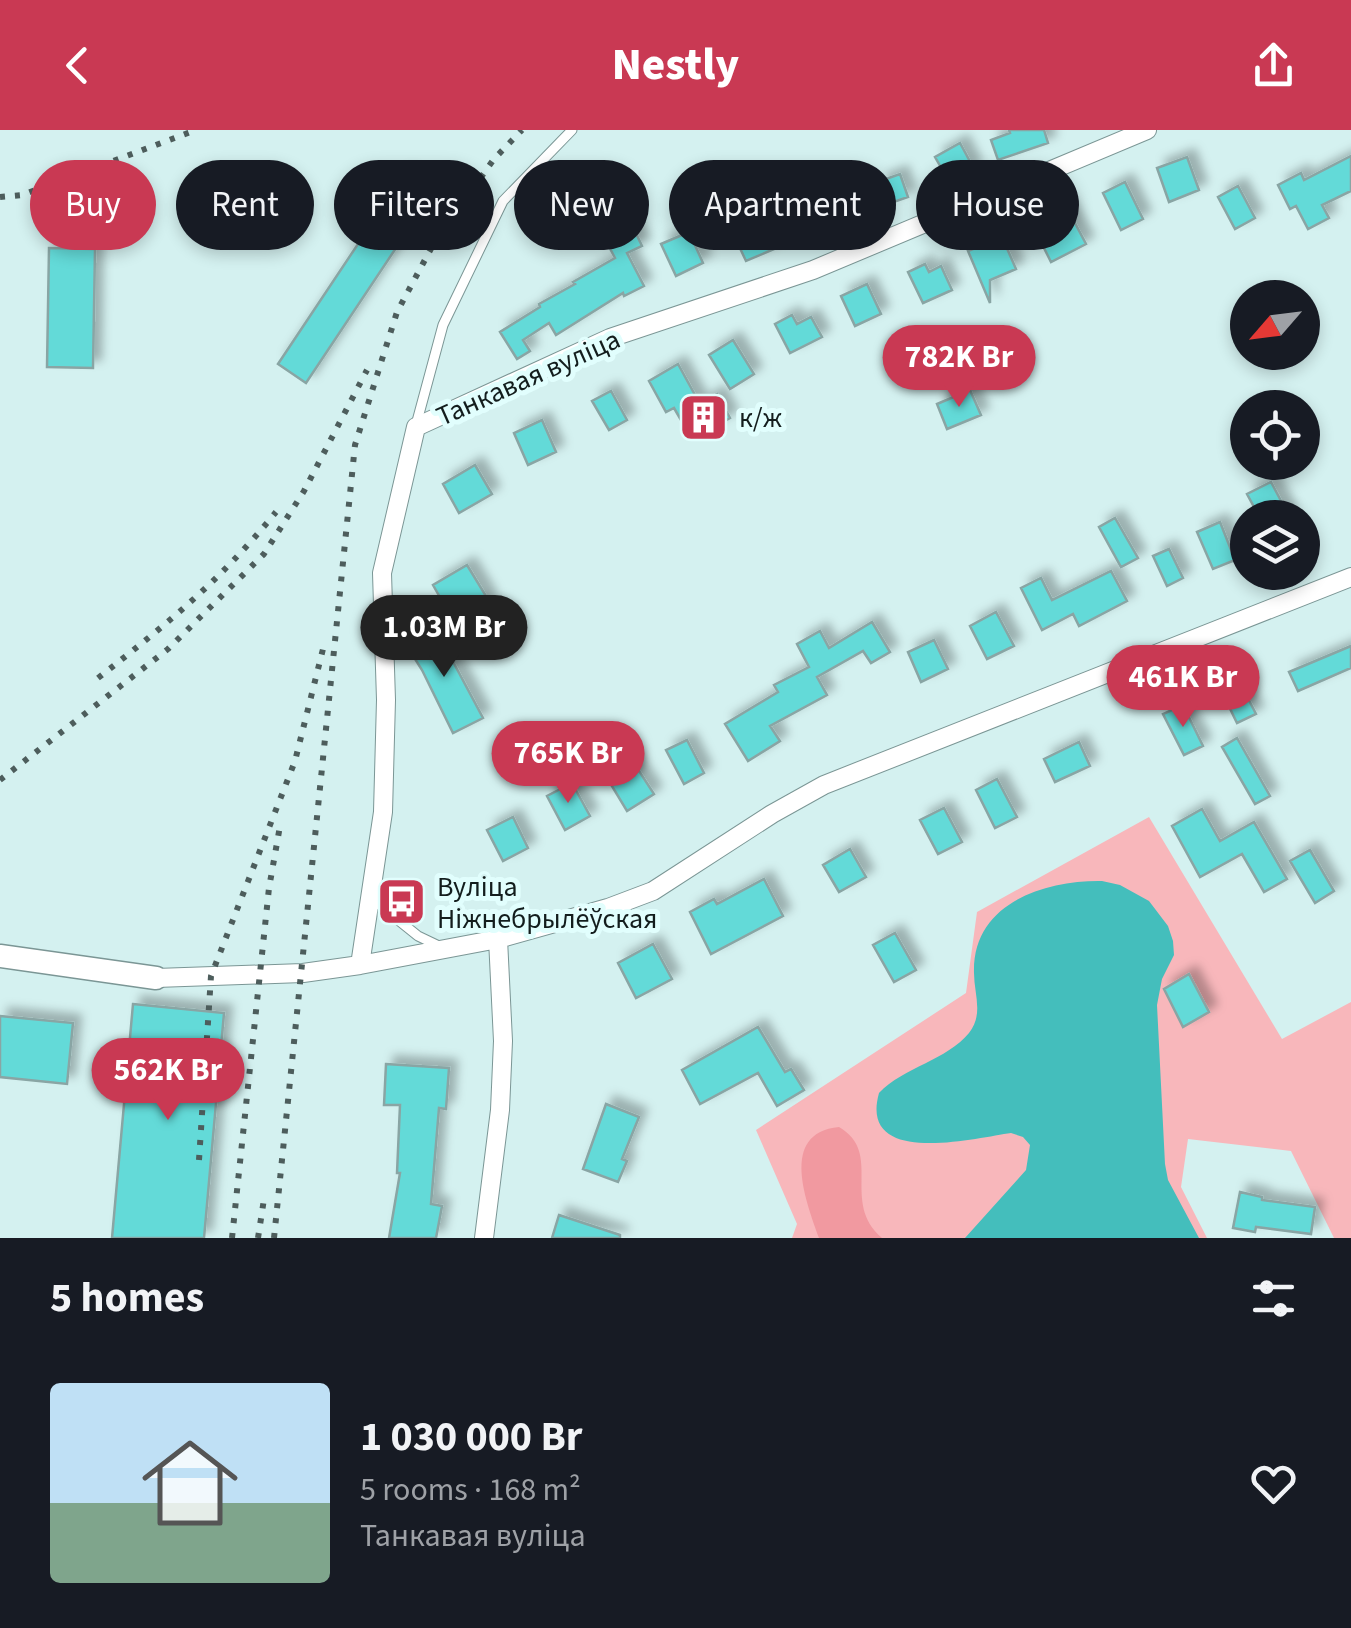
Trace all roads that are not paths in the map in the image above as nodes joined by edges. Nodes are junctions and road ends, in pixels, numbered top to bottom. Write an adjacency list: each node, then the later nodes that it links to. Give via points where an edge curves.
1 (572, 130): 3 (lane, via 503,201 444,325)
2 (1147, 130): 3 (street, Танкавая вуліца, via 813,270 610,338)
3 (416, 427): 5 (street, Танкавая вуліца, via 382,573 384,785)
4 (1351, 577): 6 (street, via 824,785 653,891)
5 (370, 897): 7 (lane); 9 (street, Танкавая вуліца)
6 (498, 939): 7 (street); 11 (street, via 500,1110)
7 (447, 950): 9 (street)
8 (0, 956): 10 (street)
9 (360, 965): 10 (street, via 303,974)
10 (156, 978)
11 (484, 1238)

